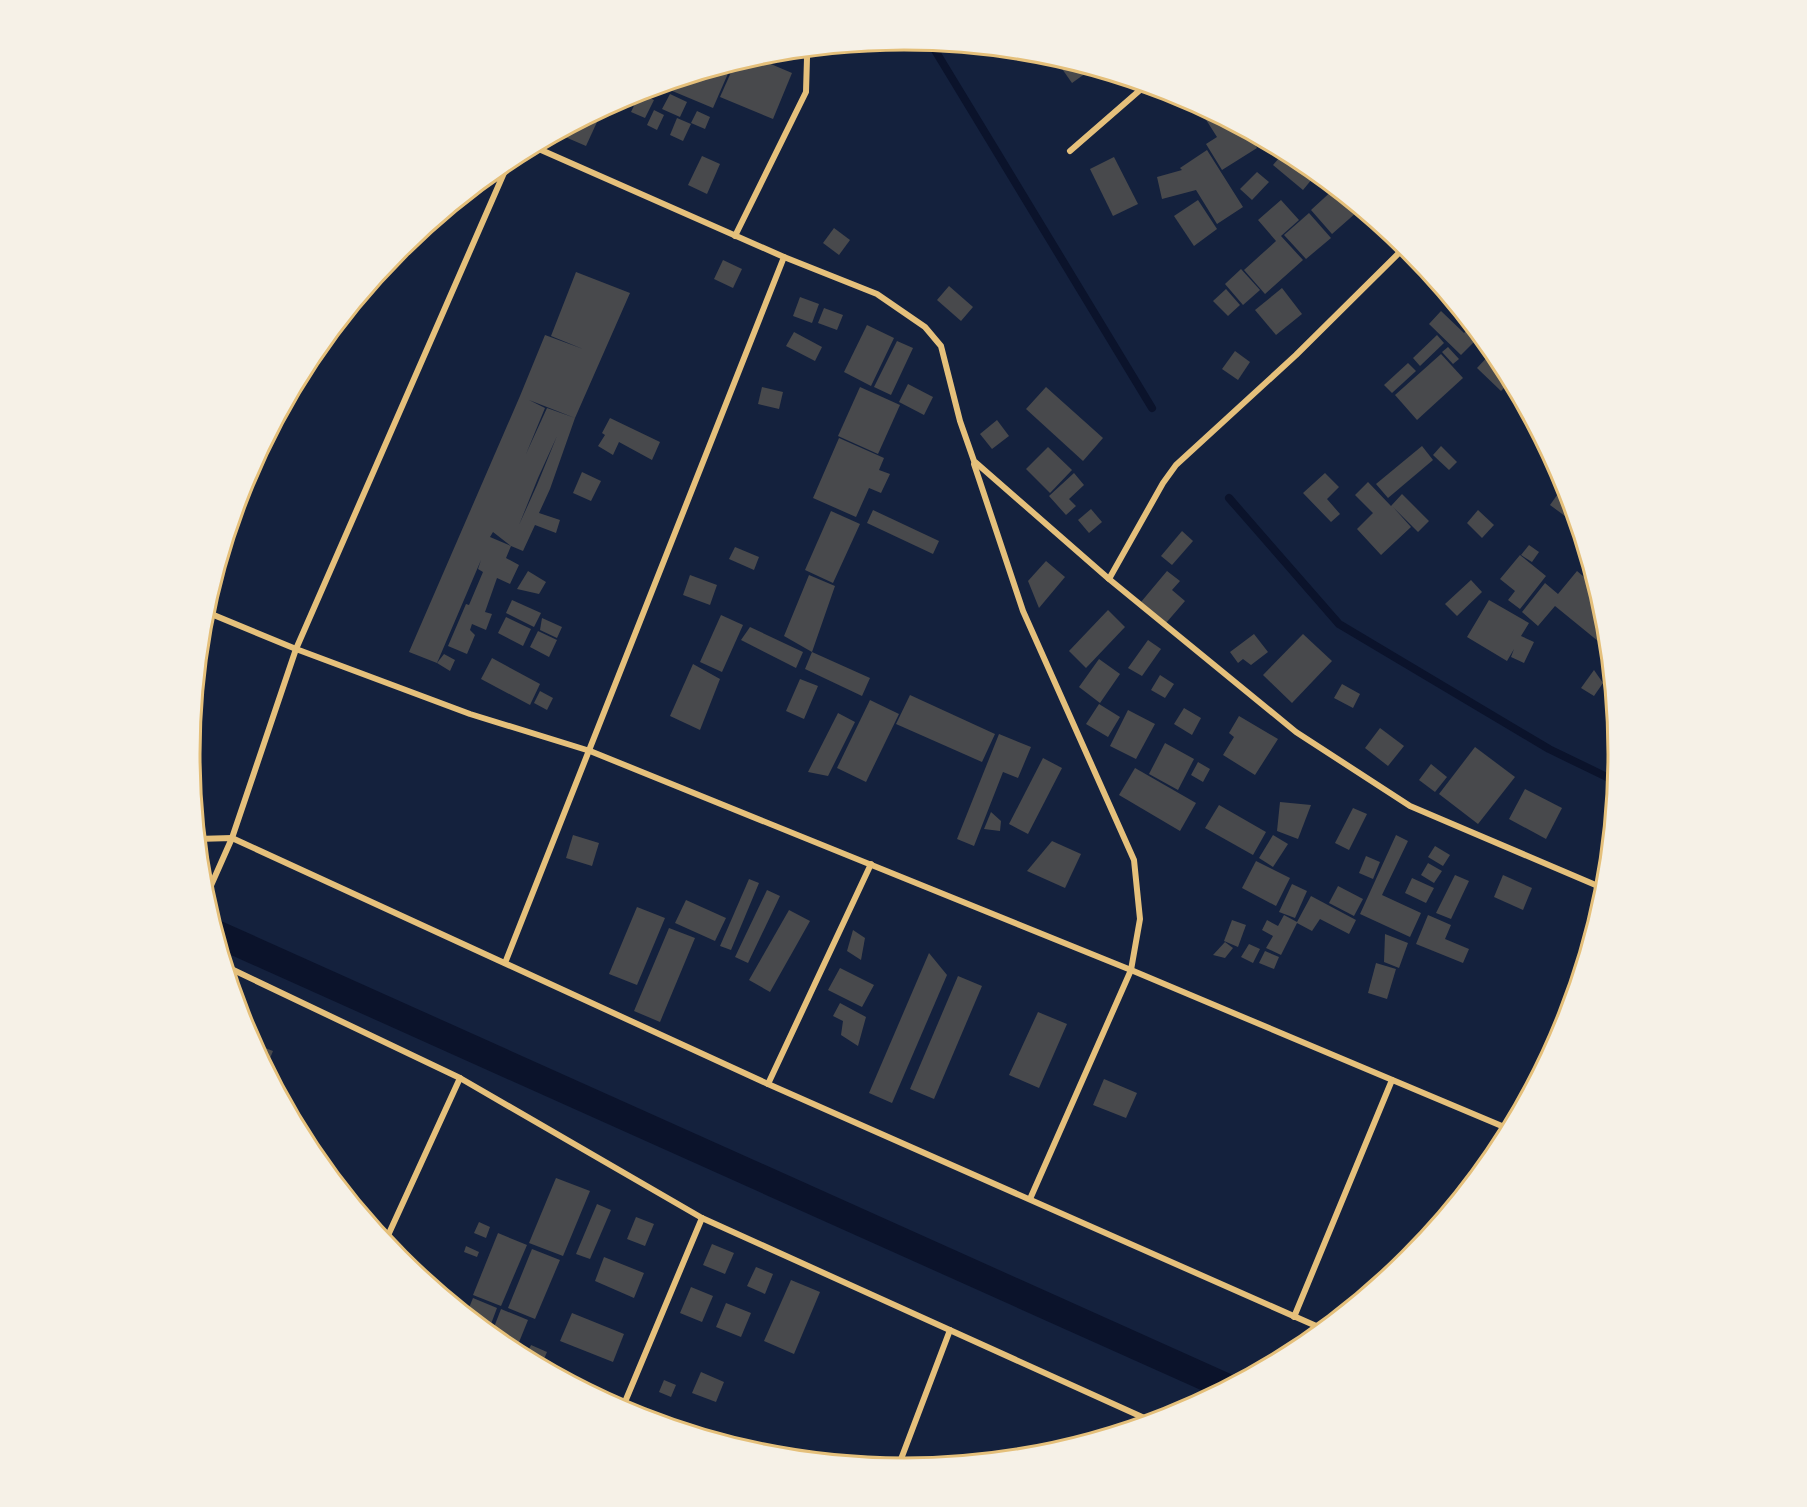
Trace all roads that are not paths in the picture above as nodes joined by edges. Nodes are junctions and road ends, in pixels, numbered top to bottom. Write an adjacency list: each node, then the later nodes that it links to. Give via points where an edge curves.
1 (806, 57): 6 (street, via 806,92)
2 (1139, 91): 4 (street)
3 (541, 150): 6 (street)
4 (1070, 151)
5 (503, 174): 12 (street)
6 (735, 236): 8 (street)
7 (1398, 254): 10 (street, via 1176,465)
8 (784, 257): 9 (street, via 877,294 925,327 941,346); 13 (street)
9 (974, 461): 10 (street); 21 (street, via 1023,611 1134,860 1140,919)
10 (1109, 579): 18 (street, via 1296,732 1410,806)
11 (213, 614): 12 (street)
12 (296, 649): 13 (street, via 471,714); 14 (street)
13 (590, 751): 16 (street); 19 (street)
14 (232, 838): 15 (street); 17 (street); 19 (street)
15 (205, 839)
16 (871, 864): 21 (street); 24 (street)
17 (212, 884)
18 (1595, 885)
19 (505, 963): 24 (street)
20 (234, 970): 22 (street)
21 (1131, 970): 23 (street); 26 (street)
22 (460, 1078): 27 (street); 28 (street)
23 (1392, 1080): 25 (street); 29 (street)
24 (768, 1084): 26 (street)
25 (1501, 1126)
26 (1030, 1198): 29 (street)
27 (702, 1218): 31 (street); 32 (street)
28 (389, 1233)
29 (1294, 1317): 30 (street)
30 (1314, 1325)
31 (950, 1330): 33 (street); 34 (street)
32 (626, 1400)
33 (1139, 1417)
34 (901, 1458)

